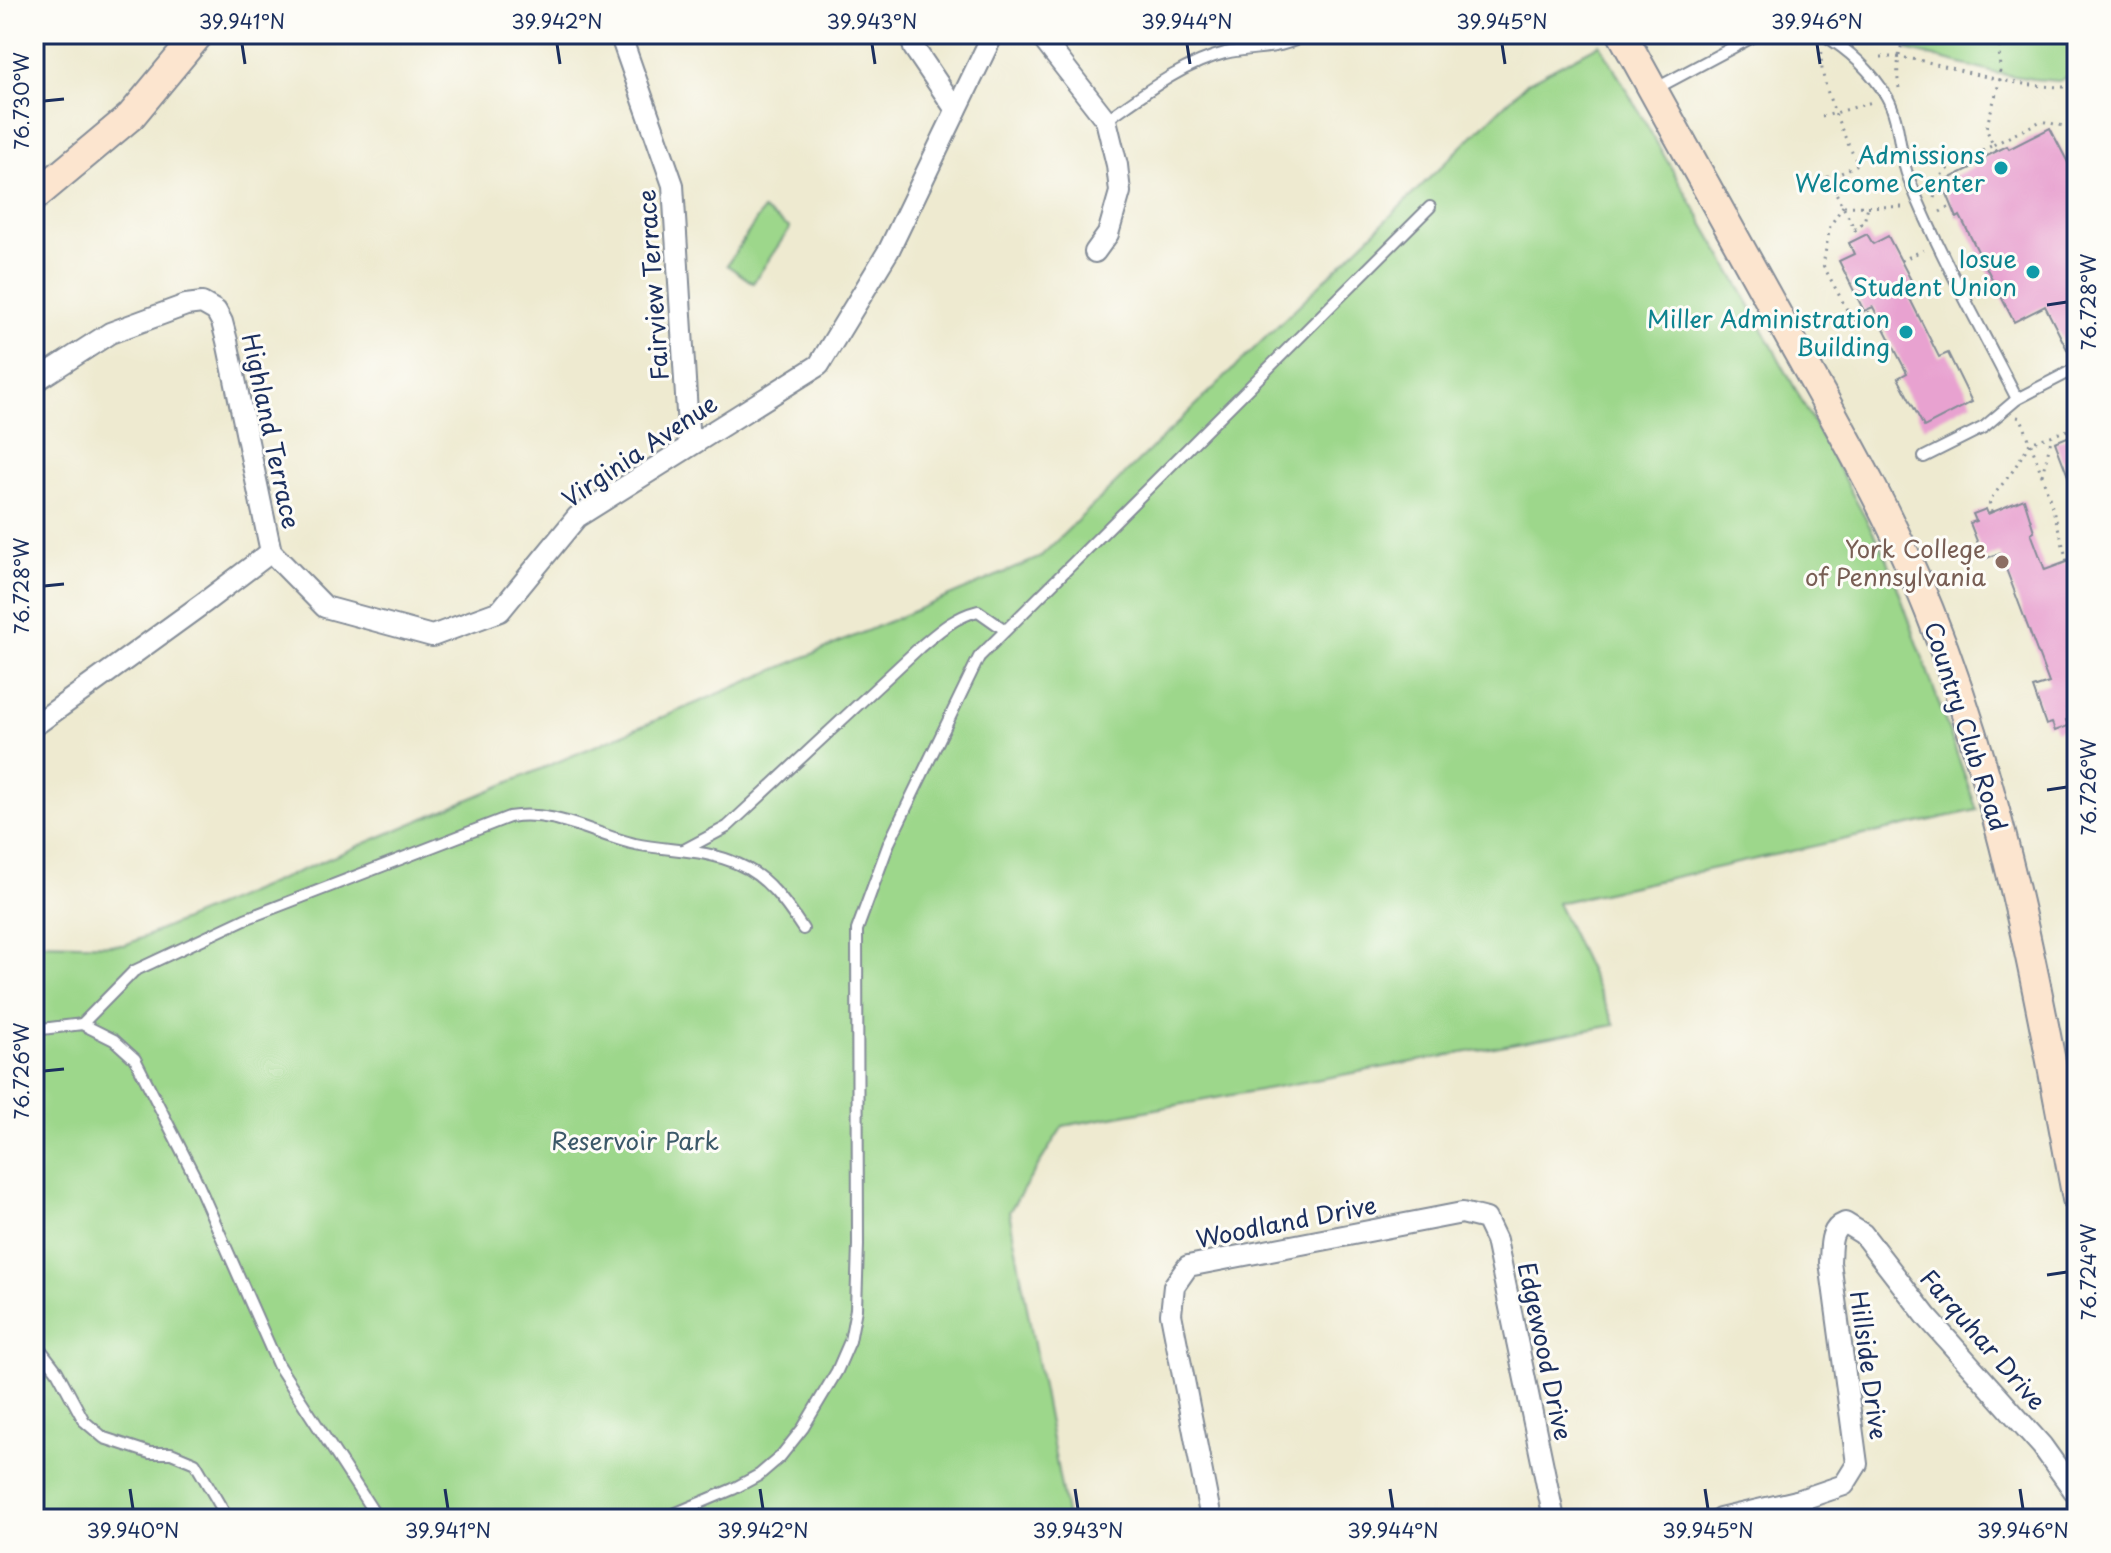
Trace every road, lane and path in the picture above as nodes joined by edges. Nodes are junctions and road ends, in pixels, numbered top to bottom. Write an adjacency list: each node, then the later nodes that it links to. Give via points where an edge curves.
1 (199, 34): 38 (main road, via 131,116)
2 (620, 34): 58 (street, Fairview Terrace, via 673,185)
3 (910, 34): 28 (street)
4 (993, 34): 28 (street, Virginia Avenue)
5 (1039, 34): 31 (street)
6 (1308, 34): 31 (lane, via 1278,47 1224,53 1199,62)
7 (1622, 34): 25 (main road, Country Club Road)
8 (1758, 34): 25 (lane)
9 (1822, 34): 53 (lane, via 1855,57 1890,103 1910,183)
10 (1886, 34): 15 (path)
11 (1907, 34): 15 (path)
12 (1999, 34): 17 (path)
13 (2073, 34): 16 (path)
14 (2020, 35): 17 (path, via 2015,41)
15 (1903, 39): 19 (path)
16 (2077, 39)
17 (2000, 42): 23 (path)
18 (1825, 49): 29 (path, via 1820,54)
19 (1900, 56): 20 (path); 21 (path); 23 (path)
20 (1881, 57)
21 (1898, 72): 22 (path); 27 (path)
22 (1892, 80)
23 (2000, 80): 24 (path); 33 (path, via 1986,128)
24 (2077, 87)
25 (1654, 90): 70 (main road, Country Club Road, via 1833,415 1928,608 1997,812)
26 (1876, 96): 29 (path, via 1871,103)
27 (1903, 97)
28 (956, 110): 58 (street, Virginia Avenue, via 889,250 819,365)
29 (1835, 114): 30 (path); 37 (path, via 1858,164 1841,173)
30 (1822, 117)
31 (1106, 120): 46 (street, via 1120,192 1108,234)
32 (2077, 129): 33 (path, via 2041,121)
33 (1993, 145): 34 (path); 36 (path, via 1943,172 1933,200)
34 (1997, 151)
35 (1827, 176): 37 (path)
36 (1926, 186)
37 (1836, 193): 39 (path)
38 (34, 197)
39 (1842, 206): 40 (path); 40 (path, via 1856,231); 48 (path, via 1830,226 1823,265 1853,321)
40 (1868, 206): 43 (path)
41 (1951, 206): 44 (path)
42 (1430, 207): 64 (lane)
43 (1908, 208)
44 (1937, 214)
45 (1927, 248): 47 (path)
46 (1095, 252)
47 (1901, 261)
48 (1870, 308)
49 (2077, 368): 53 (lane)
50 (34, 382): 62 (street, Highland Terrace, via 110,333 186,305 202,303 216,311)
51 (2077, 391): 52 (path)
52 (2071, 392)
53 (2017, 399): 59 (lane, via 1984,427)
54 (2017, 417): 57 (path)
55 (2077, 427): 56 (path)
56 (2052, 436): 57 (path); 60 (path)
57 (2030, 443): 60 (path); 61 (path, via 1989,501)
58 (689, 445): 62 (street, Virginia Avenue, via 577,517 500,611 432,636 325,607)
59 (1924, 457)
60 (2041, 477): 63 (path)
61 (1992, 512)
62 (271, 552): 65 (street)
63 (2067, 562)
64 (1005, 630): 66 (lane, via 978,611 945,626 727,827); 78 (lane, via 979,657 958,698 889,843 857,930 858,1245 850,1341 803,1428 780,1457 733,1489)
65 (34, 726)
66 (682, 851): 67 (lane, via 739,864 785,901); 68 (lane, via 633,843 554,817 509,817 245,919 134,971)
67 (803, 929)
68 (82, 1024): 69 (lane); 77 (lane, via 114,1040 135,1059 194,1175 278,1365)
69 (34, 1030)
70 (2077, 1199)
71 (1462, 1213): 79 (street, Woodland Drive, via 1188,1266 1174,1286 1171,1314); 80 (street, Edgewood Drive, via 1486,1219 1496,1240)
72 (1845, 1223): 74 (street, Farquhar Drive, via 1863,1234 1927,1317 2042,1446); 75 (street, Hillside Drive, via 1833,1234 1830,1262 1857,1464 1844,1485)
73 (34, 1341): 76 (lane, via 84,1421 104,1438 195,1463)
74 (2077, 1495)
75 (1802, 1510): 81 (street, Hillside Drive)
76 (228, 1519)
77 (378, 1519)
78 (662, 1519)
79 (1211, 1519)
80 (1554, 1519)
81 (1720, 1519)

